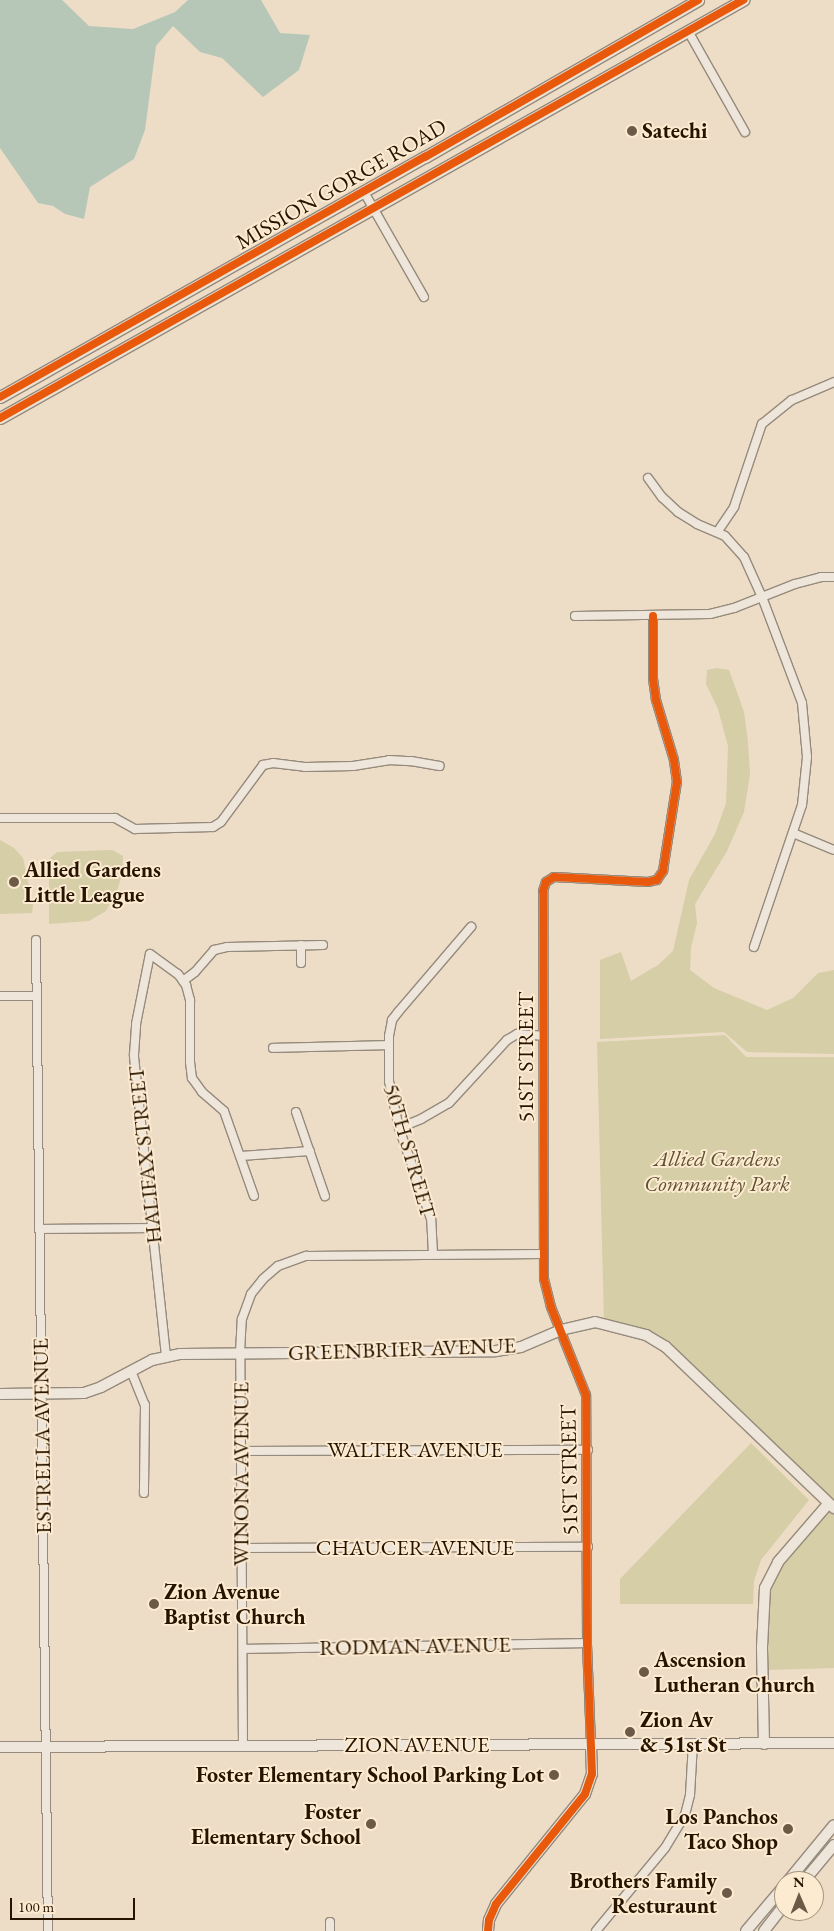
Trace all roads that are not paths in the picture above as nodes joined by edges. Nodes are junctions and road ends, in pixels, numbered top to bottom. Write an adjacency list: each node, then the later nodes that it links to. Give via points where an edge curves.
1 (698, 0): 5 (main road, MISSION GORGE ROAD)
2 (743, 0): 3 (main road, MISSION GORGE ROAD)
3 (688, 31): 4 (street); 6 (main road, MISSION GORGE ROAD)
4 (745, 132)
5 (364, 192): 6 (street); 9 (main road, MISSION GORGE ROAD)
6 (373, 208): 7 (street); 10 (main road, MISSION GORGE ROAD)
7 (424, 297)
8 (834, 382): 12 (street, via 804,393 762,424 734,508)
9 (0, 397)
10 (0, 418)
11 (648, 478): 12 (street, via 678,512 696,524)
12 (718, 532): 14 (street, via 744,558)
13 (834, 577): 14 (street, via 795,584)
14 (762, 597): 16 (street, via 718,613); 19 (street, via 802,703 806,728 805,789)
15 (575, 616): 16 (street)
16 (653, 616): 30 (street, 51ST STREET, via 656,700 674,760 677,782 664,871 656,880 648,882 554,877 546,882 543,891)
17 (440, 766): 18 (street, via 396,760 353,766 305,767 273,762 263,765 221,822 213,826 135,829 115,818)
18 (0, 818)
19 (794, 833): 20 (street); 25 (street)
20 (834, 850)
21 (471, 927): 31 (street, 50TH STREET, via 392,1020)
22 (36, 940): 29 (street, ESTRELLA AVENUE)
23 (301, 945): 24 (street); 26 (street); 27 (street, via 214,950)
24 (322, 945)
25 (754, 947)
26 (301, 963)
27 (183, 981): 36 (street, via 190,1000 192,1078 202,1092 224,1111); 39 (street, HALIFAX STREET, via 150,954 136,1024 134,1055)
28 (0, 996): 29 (street)
29 (38, 996): 40 (street, ESTRELLA AVENUE)
30 (543, 1036): 34 (street, via 517,1034 507,1040 449,1103); 42 (street, 51ST STREET)
31 (388, 1045): 32 (street); 34 (street, 50TH STREET, via 389,1081)
32 (274, 1048)
33 (296, 1112): 35 (street)
34 (399, 1128): 41 (street, 50TH STREET, via 431,1219)
35 (310, 1151): 36 (street); 38 (street)
36 (241, 1156): 37 (street)
37 (254, 1196)
38 (326, 1196)
39 (152, 1228): 40 (street); 45 (street, HALIFAX STREET)
40 (40, 1229): 48 (street, ESTRELLA AVENUE)
41 (434, 1254): 42 (street, WINONA AVENUE); 44 (street, WINONA AVENUE, via 306,1256 287,1262 263,1279 251,1294 242,1319)
42 (543, 1254): 43 (street, 51ST STREET, via 544,1279)
43 (561, 1330): 44 (street, GREENBRIER AVENUE, via 534,1343 496,1351); 49 (street, 51ST STREET, via 586,1395); 52 (street, GREENBRIER AVENUE, via 595,1322 646,1335 666,1347)
44 (240, 1352): 45 (street, GREENBRIER AVENUE); 50 (street, WINONA AVENUE)
45 (166, 1356): 46 (street, GREENBRIER AVENUE)
46 (131, 1371): 48 (street, GREENBRIER AVENUE, via 84,1393); 51 (street, via 145,1405)
47 (0, 1394): 48 (street, GREENBRIER AVENUE)
48 (43, 1394): 63 (street, ESTRELLA AVENUE)
49 (588, 1450): 50 (street, WALTER AVENUE); 53 (street, 51ST STREET)
50 (242, 1451): 54 (street, WINONA AVENUE)
51 (144, 1493)
52 (831, 1506): 60 (street, via 778,1562 765,1588 762,1647)
53 (588, 1547): 54 (street, CHAUCER AVENUE); 55 (street, 51ST STREET)
54 (242, 1548): 56 (street, WINONA AVENUE)
55 (587, 1643): 56 (street, RODMAN AVENUE); 58 (street, 51ST STREET)
56 (243, 1649): 62 (street, WINONA AVENUE)
57 (834, 1743): 61 (street, ZION AVENUE)
58 (591, 1744): 59 (street, ZION AVENUE); 62 (street, ZION AVENUE); 75 (street, 51ST STREET, via 592,1774 585,1794 496,1904)
59 (693, 1744): 60 (street, ZION AVENUE); 76 (street, via 690,1795 684,1815 666,1848)
60 (764, 1744): 61 (street, ZION AVENUE)
61 (817, 1744): 65 (street)
62 (243, 1745): 63 (street, ZION AVENUE)
63 (44, 1746): 64 (street, ZION AVENUE); 73 (street, ESTRELLA AVENUE)
64 (0, 1747)
65 (834, 1752)
66 (834, 1825): 68 (street)
67 (834, 1845): 69 (street)
68 (796, 1871)
69 (812, 1871)
70 (774, 1898): 77 (street)
71 (774, 1918): 78 (street)
72 (330, 1922): 74 (street)
73 (48, 1931)
74 (330, 1931)
75 (488, 1931)
76 (596, 1931)
77 (746, 1931)
78 (764, 1931)

